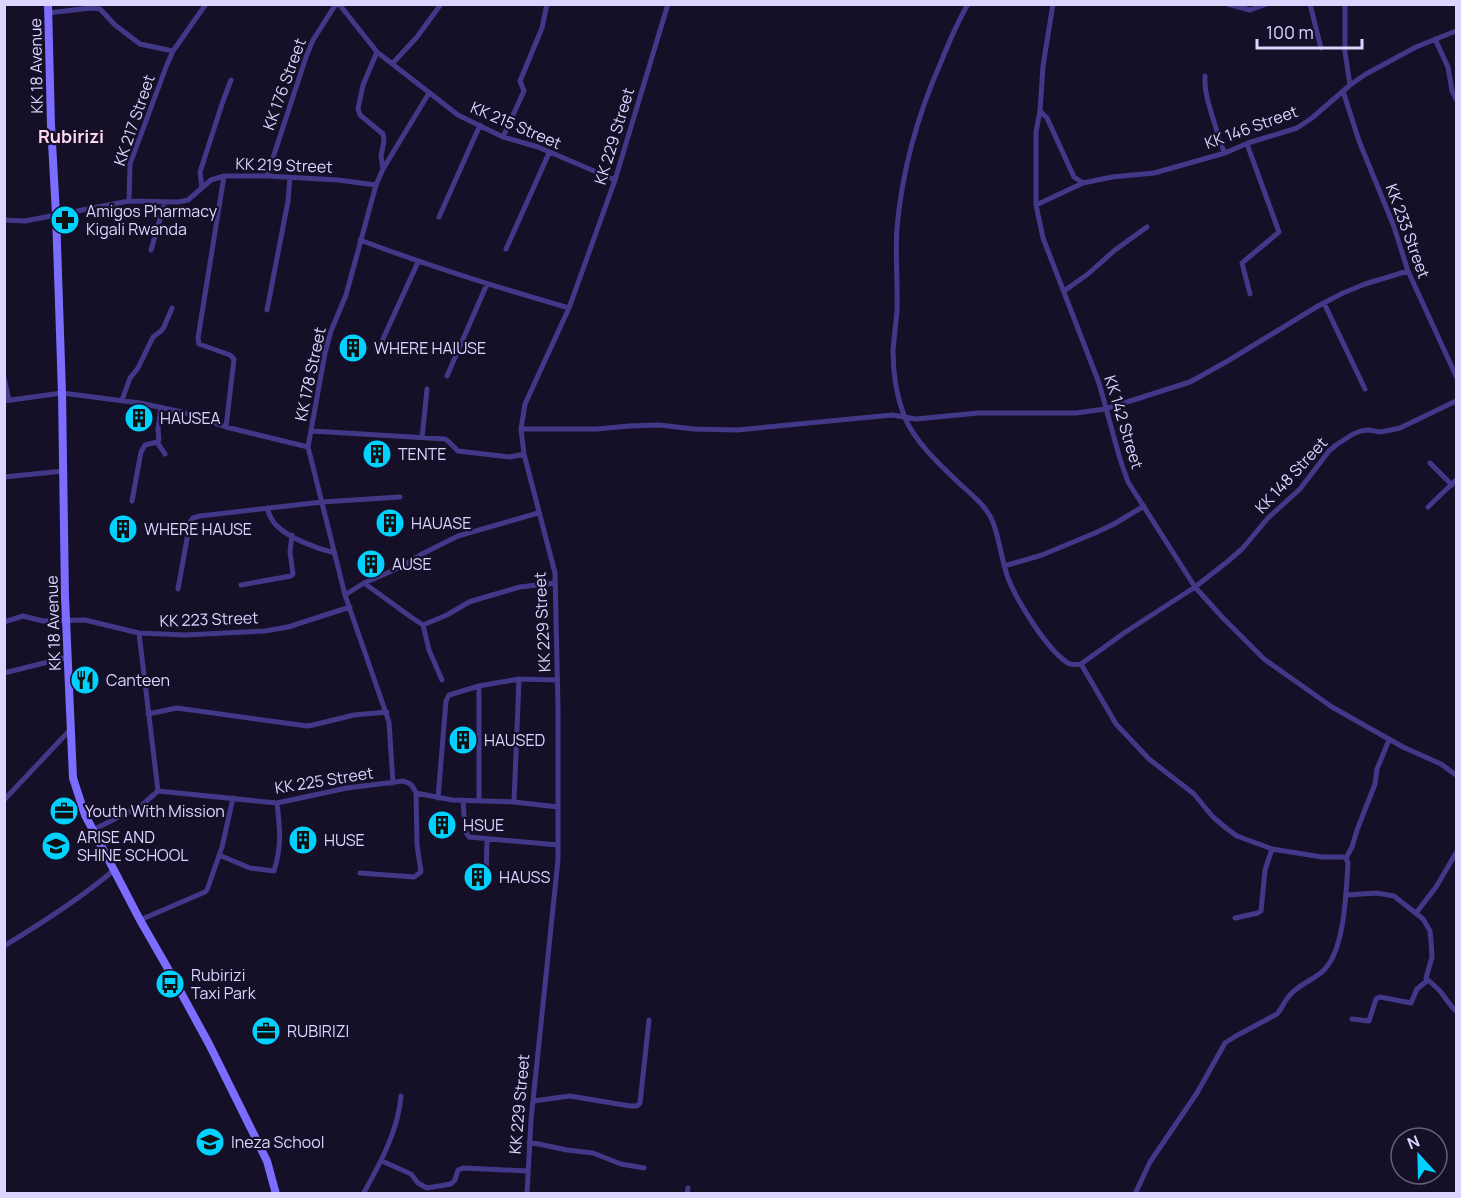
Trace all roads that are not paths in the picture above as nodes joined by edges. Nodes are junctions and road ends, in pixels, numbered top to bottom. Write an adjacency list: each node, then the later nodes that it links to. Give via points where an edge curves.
1 (206, 4): 17 (street, KK 217 Street)
2 (338, 4): 18 (street, KK 215 Street); 34 (street, KK 176 Street, via 313,40)
3 (441, 4): 19 (street)
4 (547, 4): 28 (street, via 542,28 520,81 524,91)
5 (668, 4): 36 (street, KK 229 Street)
6 (968, 4): 71 (street, via 928,92 903,184 897,228 893,352 898,393)
7 (1053, 4): 26 (street, KK 142 Street)
8 (1228, 4): 9 (street, via 1250,10)
9 (1267, 4)
10 (1310, 4): 16 (street)
11 (1345, 4): 22 (street)
12 (96, 7): 13 (street); 17 (street, via 140,44)
13 (48, 9): 43 (main road, KK 18 Avenue)
14 (1456, 31): 15 (street, KK 146 Street)
15 (1435, 39): 22 (street, KK 146 Street, via 1382,64); 25 (street, via 1448,67)
16 (1321, 48)
17 (173, 51): 40 (street, KK 217 Street, via 129,164)
18 (377, 52): 19 (street, KK 215 Street); 32 (street, KK 178 Street, via 358,109 383,134)
19 (393, 64): 24 (street, KK 215 Street)
20 (1205, 76): 31 (street, via 1209,106)
21 (231, 80): 39 (street, via 200,172)
22 (1350, 85): 23 (street, KK 146 Street)
23 (1343, 91): 29 (street, KK 146 Street, via 1297,128); 51 (street, KK 233 Street)
24 (429, 93): 27 (street, KK 215 Street, via 458,115); 32 (street)
25 (1456, 99)
26 (1040, 111): 37 (street, via 1047,118 1074,177); 42 (street, KK 142 Street, via 1036,132)
27 (480, 125): 28 (street, KK 215 Street); 44 (street)
28 (503, 137): 30 (street, KK 215 Street)
29 (1247, 144): 31 (street, KK 146 Street); 54 (street, via 1280,232 1242,263)
30 (549, 153): 36 (street, KK 215 Street); 48 (street)
31 (1225, 153): 37 (street, KK 146 Street, via 1154,173)
32 (383, 169): 38 (street, KK 178 Street)
33 (224, 176): 34 (street, KK 219 Street); 39 (street, KK 219 Street); 72 (street, via 198,338 199,344 234,359)
34 (267, 176): 35 (street, KK 219 Street)
35 (290, 177): 38 (street, KK 219 Street); 58 (street)
36 (615, 180): 57 (street, KK 229 Street)
37 (1083, 183): 42 (street, KK 146 Street)
38 (376, 185): 47 (street, KK 178 Street)
39 (202, 188): 41 (street, KK 219 Street, via 188,200)
40 (129, 201): 41 (street, KK 219 Street); 43 (street, KK 219 Street)
41 (165, 202): 49 (street)
42 (1036, 205): 53 (street, KK 142 Street, via 1043,238)
43 (56, 214): 45 (street, KK 219 Street, via 25,221); 65 (main road, KK 18 Avenue)
44 (439, 217)
45 (4, 220)
46 (1147, 227): 53 (street)
47 (360, 240): 50 (street); 74 (street, KK 178 Street, via 325,353)
48 (506, 249)
49 (151, 250)
50 (418, 262): 52 (street); 59 (street)
51 (1408, 271): 55 (street, via 1365,284); 61 (street, KK 233 Street)
52 (488, 284): 57 (street); 60 (street)
53 (1064, 291): 70 (street, KK 142 Street)
54 (1250, 294)
55 (1324, 303): 64 (street); 70 (street, via 1190,382)
56 (172, 308): 67 (street, via 130,378)
57 (569, 308): 73 (street, KK 229 Street, via 525,404)
58 (267, 310)
59 (377, 352)
60 (447, 376)
61 (1456, 376)
62 (4, 378): 66 (street)
63 (428, 389): 75 (street)
64 (1365, 389)
65 (62, 393): 66 (street); 67 (street); 81 (main road, KK 18 Avenue)
66 (7, 400)
67 (122, 400): 69 (street)
68 (1456, 401): 97 (street, KK 148 Street, via 1400,428 1361,431 1336,445 1242,549)
69 (161, 408): 72 (street); 76 (street)
70 (1105, 409): 71 (street); 87 (street, KK 142 Street, via 1123,470)
71 (906, 418): 73 (street, via 892,415 737,430 659,425); 93 (street, via 920,442 989,512)
72 (226, 427): 77 (street)
73 (521, 429): 79 (street, KK 229 Street)
74 (312, 431): 75 (street); 77 (street, KK 178 Street)
75 (422, 438): 79 (street, via 445,439 458,451 510,457)
76 (157, 442): 78 (street); 85 (street, via 141,452)
77 (308, 447): 86 (street, KK 178 Street)
78 (165, 453)
79 (524, 454): 90 (street, KK 229 Street)
80 (1430, 464): 83 (street)
81 (64, 471): 82 (street); 101 (main road, KK 18 Avenue)
82 (4, 477)
83 (1454, 482): 88 (street)
84 (400, 497): 86 (street)
85 (132, 501)
86 (322, 502): 89 (street); 92 (street, KK 178 Street)
87 (1144, 506): 93 (street, via 1095,533); 97 (street, KK 142 Street)
88 (1428, 507)
89 (267, 508): 91 (street, via 278,527); 98 (street, via 193,518)
90 (538, 513): 94 (street, via 458,536); 95 (street, KK 229 Street)
91 (292, 535): 92 (street); 96 (street, via 291,576)
92 (335, 553): 99 (street, KK 178 Street)
93 (1004, 566): 106 (street, via 1024,611 1048,644 1070,664)
94 (364, 583): 99 (street); 103 (street)
95 (555, 583): 103 (street, via 520,587 475,600); 110 (street, KK 229 Street)
96 (241, 585)
97 (1195, 587): 106 (street, KK 148 Street); 115 (street, KK 142 Street, via 1264,659 1332,707)
98 (178, 589)
99 (345, 595): 100 (street, KK 178 Street)
100 (350, 607): 104 (street, KK 223 Street, via 264,631); 112 (street, KK 178 Street)
101 (67, 621): 102 (street, KK 223 Street, via 23,616); 104 (street, KK 223 Street, via 85,620); 105 (main road, KK 18 Avenue)
102 (4, 622)
103 (423, 625): 109 (street)
104 (139, 633): 113 (street)
105 (68, 657): 107 (street); 114 (main road, KK 18 Avenue)
106 (1081, 664): 131 (street, via 1116,724 1149,759 1194,794 1212,817 1238,837)
107 (4, 673)
108 (519, 679): 110 (street); 111 (street); 125 (street)
109 (442, 680)
110 (558, 680): 127 (street, KK 229 Street)
111 (479, 686): 121 (street, via 453,693 446,701); 124 (street)
112 (387, 712): 113 (street, via 307,726 177,708); 117 (street, KK 178 Street)
113 (148, 714): 118 (street)
114 (70, 730): 122 (street); 128 (main road, KK 18 Avenue, via 73,778)
115 (1389, 740): 116 (street, KK 142 Street); 134 (street)
116 (1456, 775)
117 (393, 783): 119 (street, KK 225 Street, via 410,782); 126 (street, KK 225 Street)
118 (158, 791): 120 (street, KK 225 Street); 128 (street, via 142,806)
119 (416, 793): 121 (street, KK 225 Street); 136 (street, via 421,872 414,877)
120 (232, 798): 126 (street, KK 225 Street); 133 (street)
121 (438, 798): 123 (street, KK 225 Street)
122 (4, 800)
123 (463, 800): 124 (street, KK 225 Street); 129 (street, via 467,835)
124 (479, 801): 125 (street, KK 225 Street)
125 (514, 802): 127 (street, KK 225 Street)
126 (277, 803): 133 (street, via 281,835 274,871 250,868)
127 (558, 807): 130 (street, KK 229 Street)
128 (93, 830): 135 (main road, KK 18 Avenue)
129 (487, 839): 130 (street); 137 (street)
130 (558, 845): 148 (street, KK 229 Street)
131 (1272, 849): 134 (street); 140 (street, via 1265,870 1261,911)
132 (1456, 853): 139 (street)
133 (219, 855): 141 (street, via 205,892)
134 (1346, 858): 138 (street)
135 (114, 870): 141 (main road, KK 18 Avenue); 142 (street, via 46,921)
136 (360, 873)
137 (486, 885)
138 (1346, 895): 139 (street, via 1394,896); 156 (street, via 1342,929 1330,963 1289,995 1277,1014 1226,1043 1155,1154)
139 (1416, 913): 143 (street, via 1430,931 1432,957)
140 (1235, 918)
141 (140, 920): 153 (main road, KK 18 Avenue, via 264,1156)
142 (4, 946)
143 (1428, 980): 144 (street); 145 (street, via 1417,989 1411,1003 1380,997 1369,1021)
144 (1456, 1011)
145 (1352, 1019)
146 (650, 1020): 148 (street, via 637,1106 570,1096)
147 (401, 1096): 150 (street, via 399,1114)
148 (533, 1101): 149 (street, KK 229 Street)
149 (529, 1142): 151 (street, via 593,1152 621,1164); 152 (street, KK 229 Street)
150 (382, 1161): 152 (street, via 411,1174 427,1188 451,1184 463,1168); 154 (street)
151 (644, 1168)
152 (527, 1171): 155 (street, KK 229 Street)
153 (276, 1194)
154 (363, 1194)
155 (527, 1194)
156 (1135, 1194)

